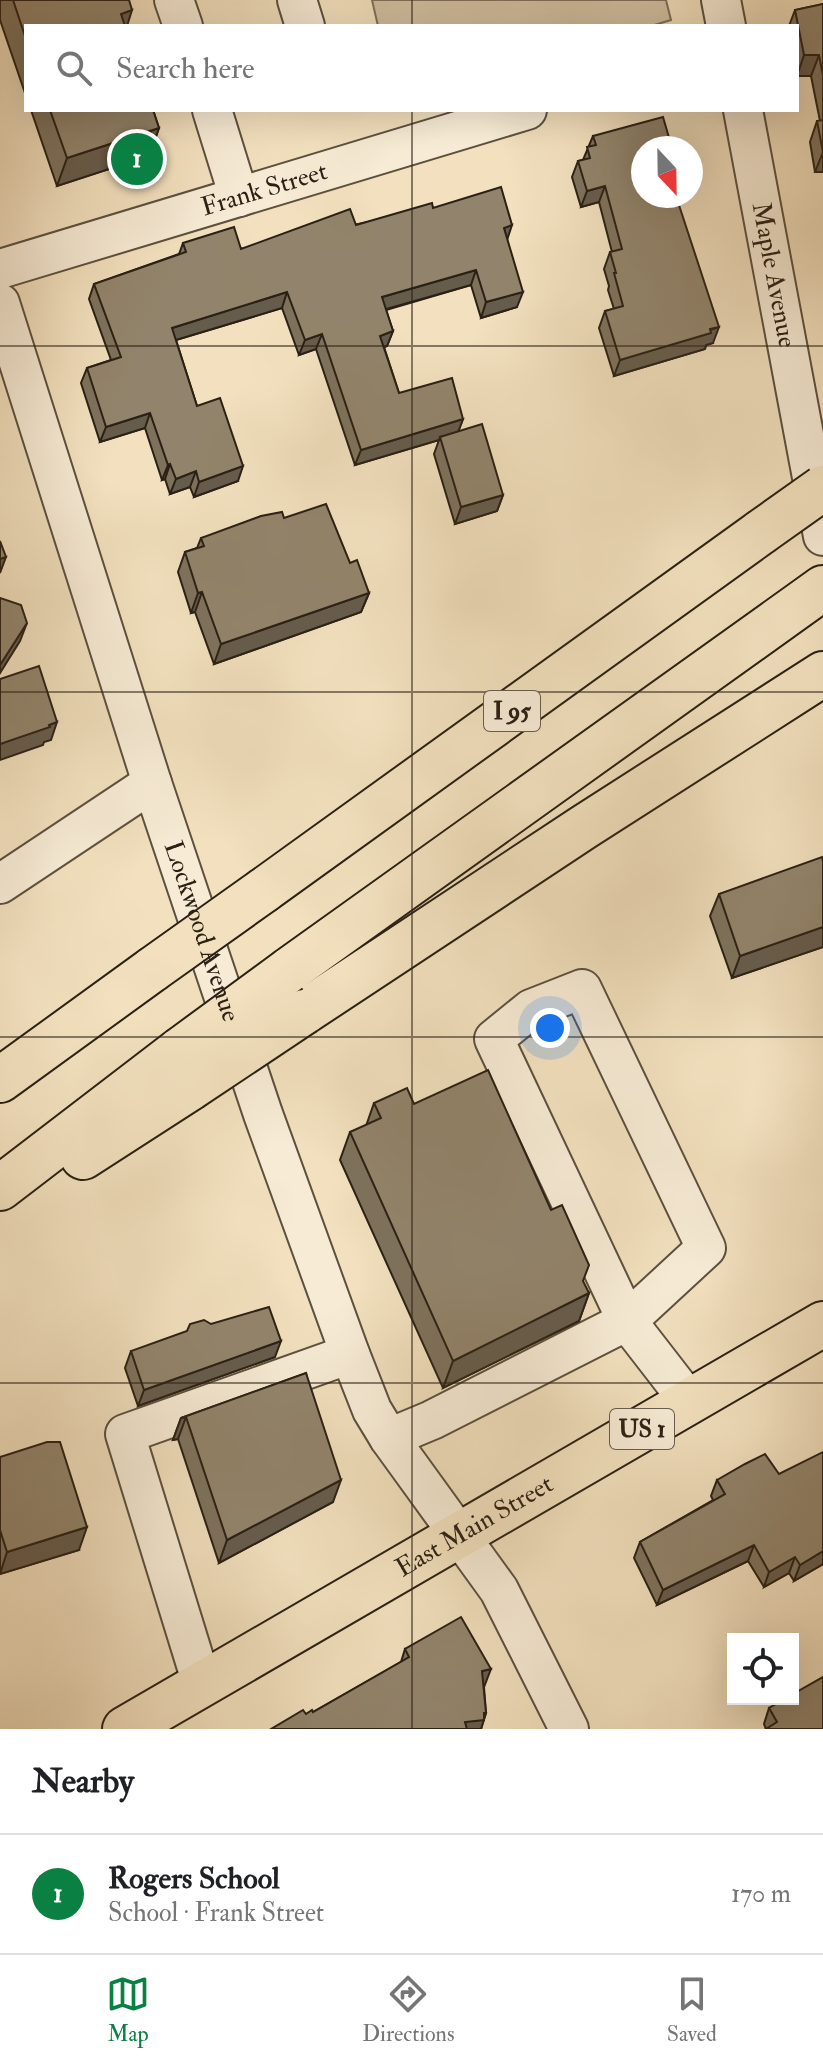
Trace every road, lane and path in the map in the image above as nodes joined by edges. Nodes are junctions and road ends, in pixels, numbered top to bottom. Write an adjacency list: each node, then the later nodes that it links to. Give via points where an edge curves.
1 (174, 0): 4 (street)
2 (297, 0): 5 (street)
3 (721, 0): 6 (street)
4 (182, 24)
5 (304, 24)
6 (726, 24)
7 (213, 112): 10 (street)
8 (520, 112): 10 (street, Frank Street)
9 (743, 112): 14 (street, Maple Avenue)
10 (239, 197): 11 (street, Frank Street)
11 (0, 269)
12 (0, 303): 17 (street, Lockwood Avenue)
13 (823, 488): 20 (main road, I 95, bridge)
14 (823, 536)
15 (823, 588): 19 (main road, bridge, via 289,970)
16 (808, 684): 19 (main road, bridge, via 304,1012)
17 (152, 783): 18 (street); 25 (street, Lockwood Avenue)
18 (0, 884)
19 (185, 1069): 21 (main road); 22 (main road)
20 (0, 1080)
21 (0, 1188)
22 (0, 1211)
23 (627, 1321): 23 (street, via 706,1248 582,989 531,1009 494,1039); 26 (street); 27 (street)
24 (823, 1324): 26 (main road, East Main Street / US 1)
25 (350, 1354): 27 (street, Lockwood Avenue); 29 (street, via 125,1434)
26 (689, 1401): 28 (main road, East Main Street / US 1)
27 (389, 1438): 28 (street, Lockwood Avenue)
28 (460, 1534): 29 (main road, East Main Street / US 1); 31 (street, Lockwood Avenue, via 499,1590)
29 (202, 1684): 30 (main road, East Main Street / US 1)
30 (125, 1729)
31 (569, 1729)

